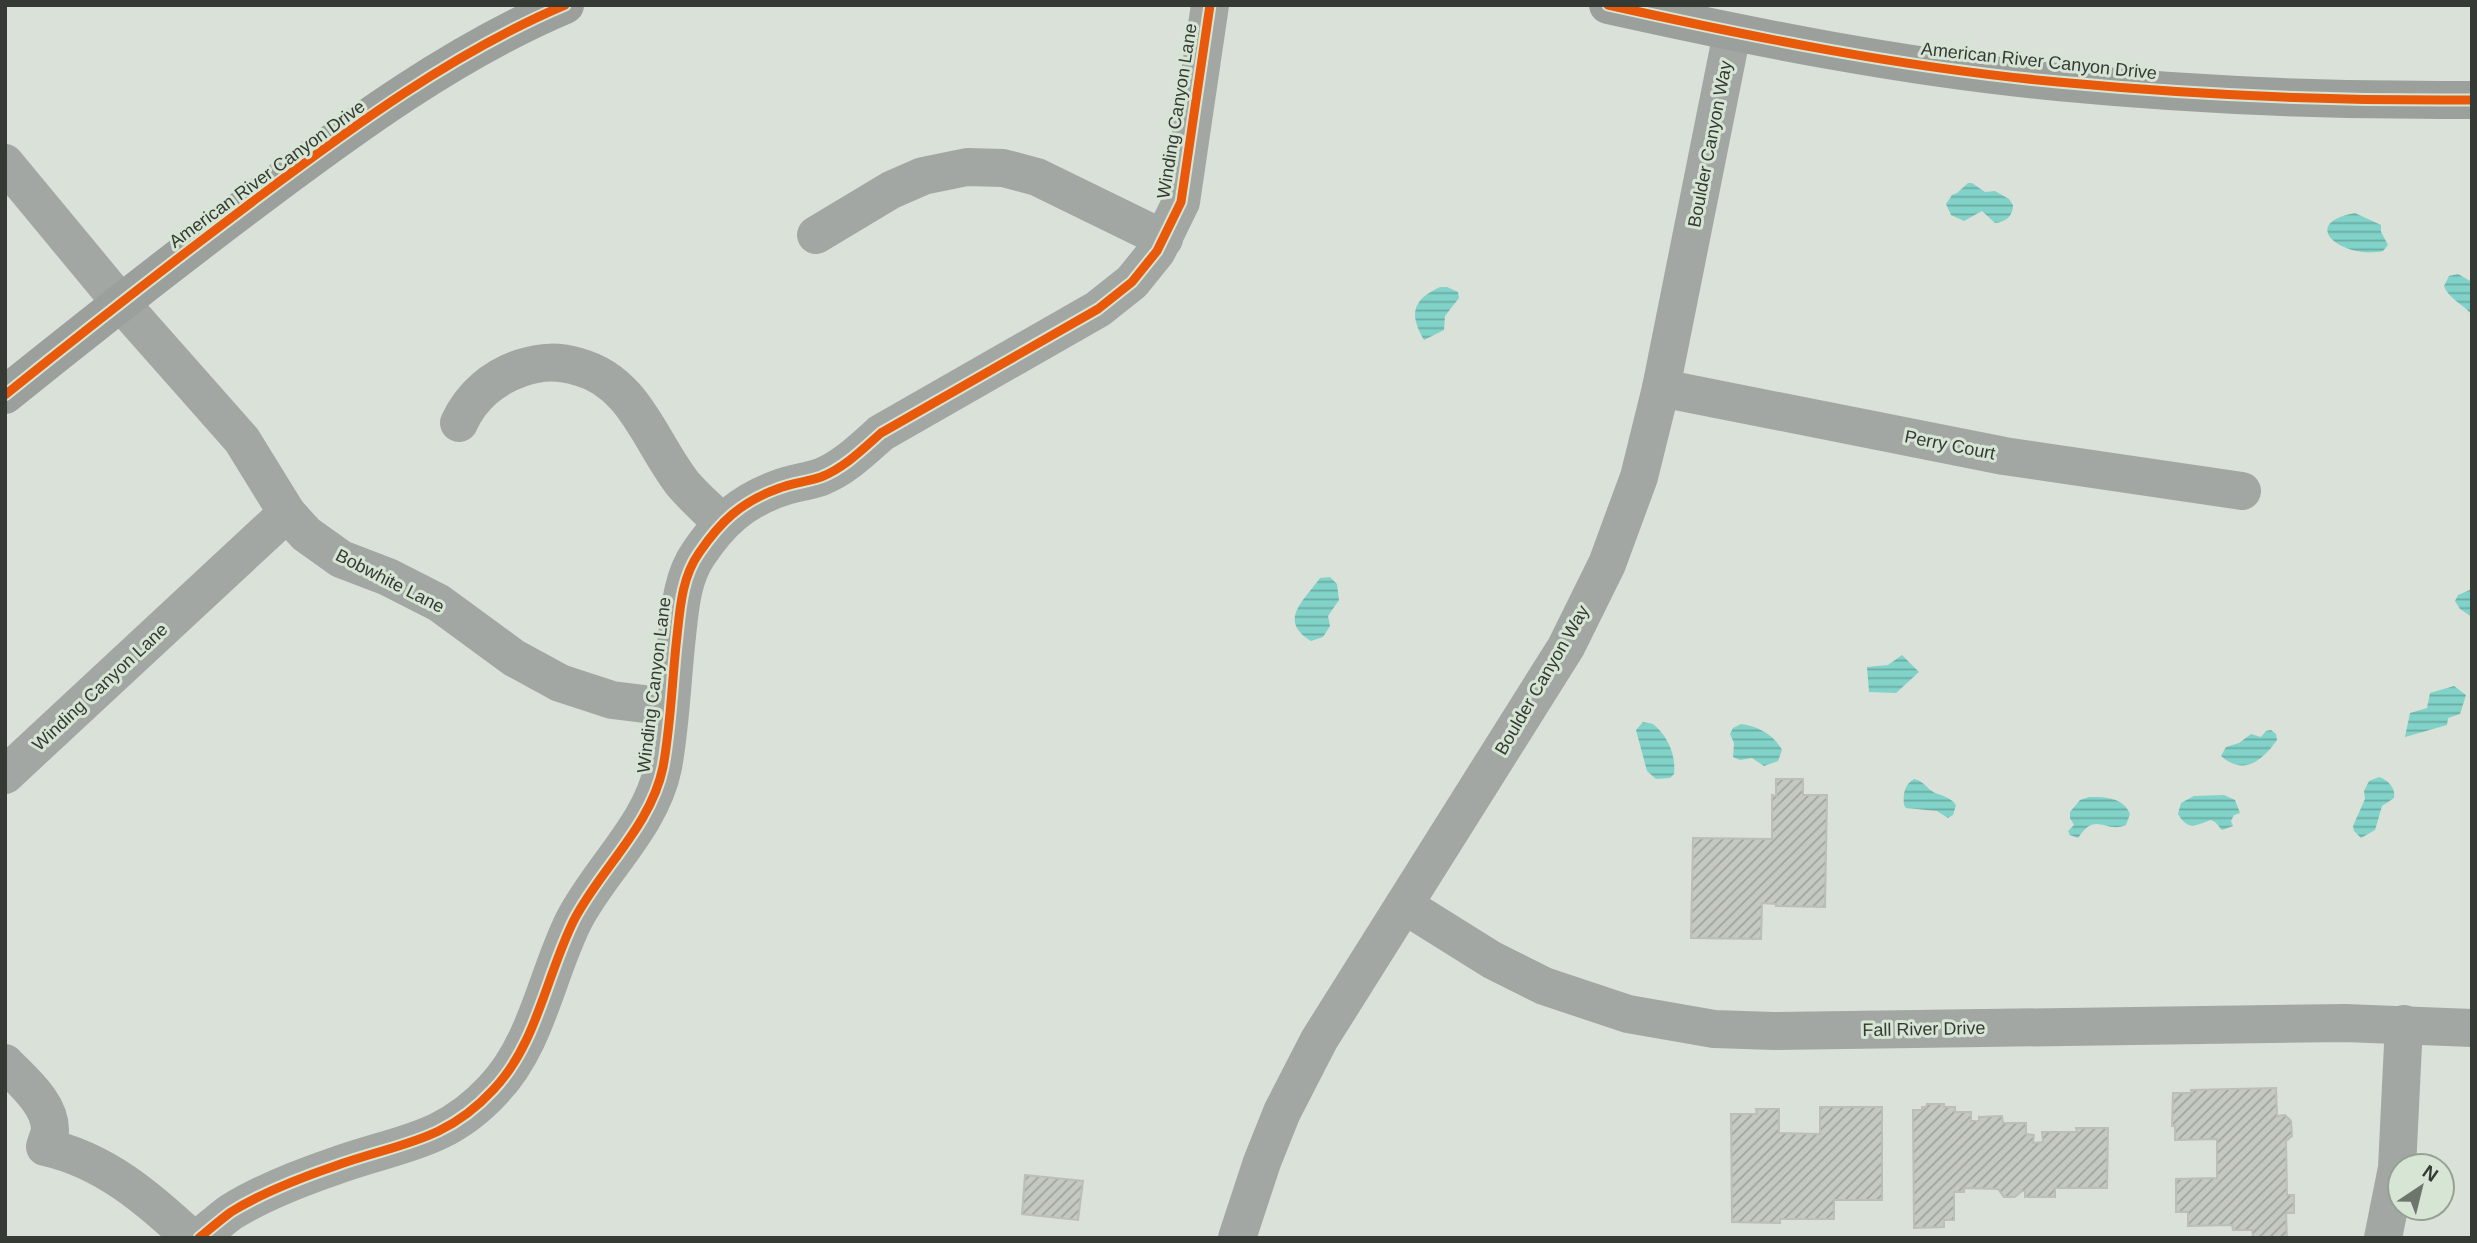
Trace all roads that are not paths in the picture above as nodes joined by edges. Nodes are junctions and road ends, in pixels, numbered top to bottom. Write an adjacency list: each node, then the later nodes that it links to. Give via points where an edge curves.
1 (565, 5): 9 (main road, American River Canyon Drive, via 434,74 329,144)
2 (1210, 5): 8 (street, Winding Canyon Lane, via 1183,192)
3 (1608, 5): 4 (main road, American River Canyon Drive)
4 (1732, 33): 5 (main road, American River Canyon Drive, via 2057,82 2237,96); 10 (street, Boulder Canyon Way)
5 (2472, 100)
6 (5, 163): 9 (street, Bobwhite Lane)
7 (816, 235): 8 (street, via 891,190 923,176 967,167 1003,168 1037,177)
8 (1164, 239): 15 (street, Winding Canyon Lane, via 1132,282 1098,309 881,433 823,476 777,489 746,503)
9 (120, 302): 11 (main road, American River Canyon Drive); 14 (street, Bobwhite Lane, via 242,440)
10 (1661, 388): 13 (street, Perry Court, via 2004,456); 18 (street, Boulder Canyon Way, via 1639,477 1607,564 1566,647)
11 (5, 395)
12 (459, 423): 15 (street, via 480,392 506,373 538,363 562,362 592,370 634,404 684,485)
13 (2242, 491)
14 (287, 513): 16 (street, Bobwhite Lane, via 306,534 341,559 439,603 514,658 560,683 612,699); 17 (street, Winding Canyon Lane)
15 (721, 522): 16 (street, Winding Canyon Lane, via 696,557 682,591)
16 (669, 707): 23 (street, Winding Canyon Lane, via 662,768 650,805 575,919 526,1044 495,1088 449,1127 279,1187 230,1213)
17 (5, 775)
18 (1404, 905): 19 (street, Fall River Drive, via 1492,960 1544,986 1628,1014 1714,1029); 24 (street, Boulder Canyon Way, via 1319,1040 1282,1112)
19 (2404, 1024): 20 (street, Fall River Drive); 25 (street, via 2396,1168)
20 (2472, 1028)
21 (5, 1063): 22 (street, via 46,1112 50,1131 45,1147 103,1169 144,1195)
22 (191, 1238)
23 (199, 1238)
24 (1237, 1238)
25 (2383, 1238)

